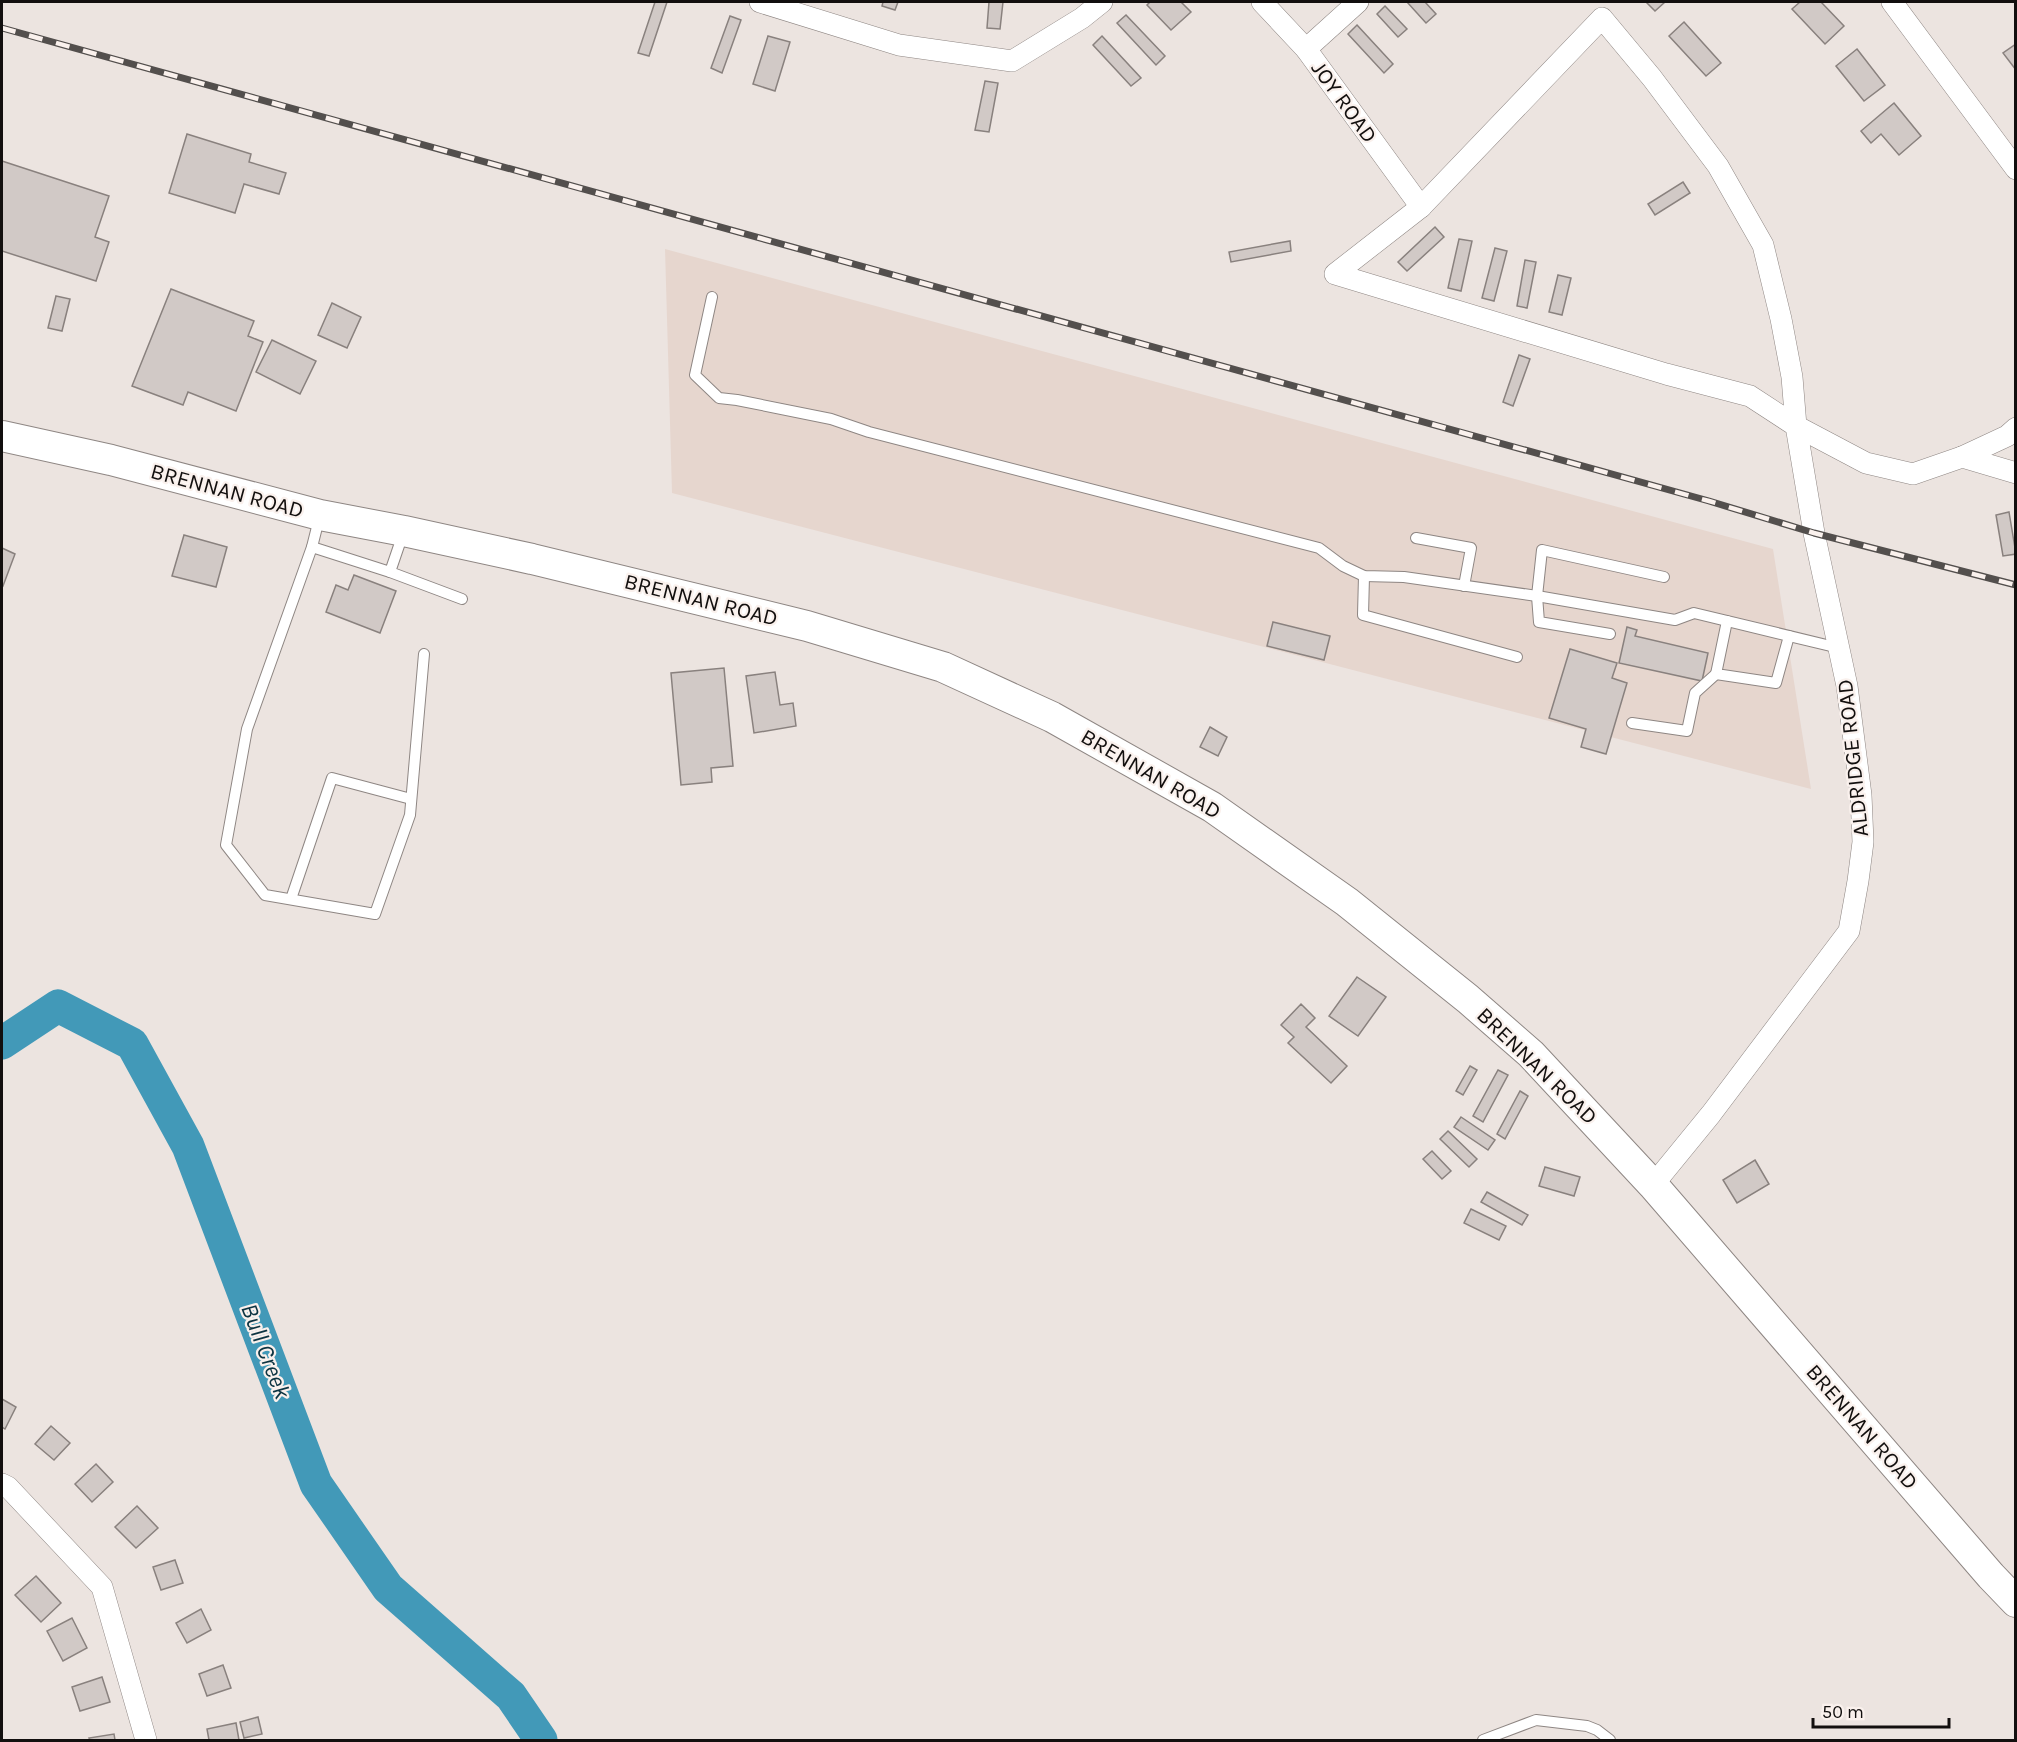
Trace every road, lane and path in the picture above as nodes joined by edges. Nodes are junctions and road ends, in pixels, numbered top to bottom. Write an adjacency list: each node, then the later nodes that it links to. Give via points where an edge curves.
1 (760, 2): 2 (street, via 898,45 1012,61)
2 (1102, 2)
3 (1262, 2): 6 (street, JOY ROAD)
4 (1358, 2): 6 (street)
5 (1892, 2): 7 (street)
6 (1306, 49): 8 (street, JOY ROAD)
7 (2016, 169)
8 (1421, 207): 10 (street, via 1335,274 1750,396); 10 (street, ALDRIDGE ROAD, via 1602,18 1718,166 1763,245 1792,376)
9 (712, 297): 20 (lane, via 695,375 719,398 831,419 1319,548)
10 (1796, 426): 13 (street, via 1866,463 1913,474); 28 (street, ALDRIDGE ROAD)
11 (2016, 428): 13 (street)
12 (2, 436): 15 (street, BRENNAN ROAD)
13 (1962, 457): 14 (street)
14 (2016, 473)
15 (320, 515): 16 (street, BRENNAN ROAD); 18 (lane)
16 (404, 531): 19 (lane); 35 (street, BRENNAN ROAD, via 807,626 943,667 1053,717 1212,807 1347,902 1531,1054)
17 (1416, 538): 22 (lane, via 1471,548)
18 (312, 547): 19 (lane); 34 (lane, via 247,729 226,845 265,895)
19 (390, 572): 24 (lane)
20 (1364, 576): 22 (lane); 30 (lane, via 1363,615)
21 (1664, 577): 23 (lane, via 1542,550)
22 (1464, 586): 23 (lane)
23 (1537, 596): 25 (lane, via 1676,620 1694,613); 26 (lane, via 1539,622)
24 (462, 600)
25 (1727, 621): 27 (lane); 31 (lane)
26 (1610, 634)
27 (1789, 636): 28 (lane); 31 (lane, via 1776,683)
28 (1839, 648): 35 (street, ALDRIDGE ROAD, via 1848,686 1863,842 1849,931)
29 (424, 654): 33 (lane)
30 (1517, 657)
31 (1716, 674): 32 (lane, via 1695,693 1687,731)
32 (1632, 723)
33 (411, 799): 34 (lane, via 410,816 375,914); 34 (lane, via 332,778)
34 (291, 899)
35 (1653, 1185): 37 (street, BRENNAN ROAD)
36 (2, 1484): 40 (street, via 102,1587)
37 (1991, 1576): 38 (street, BRENNAN ROAD); 39 (street)
38 (2016, 1602)
39 (2016, 1613)
40 (146, 1740)
41 (1483, 1740): 42 (lane, via 1536,1720 1587,1726)
42 (1610, 1740)

